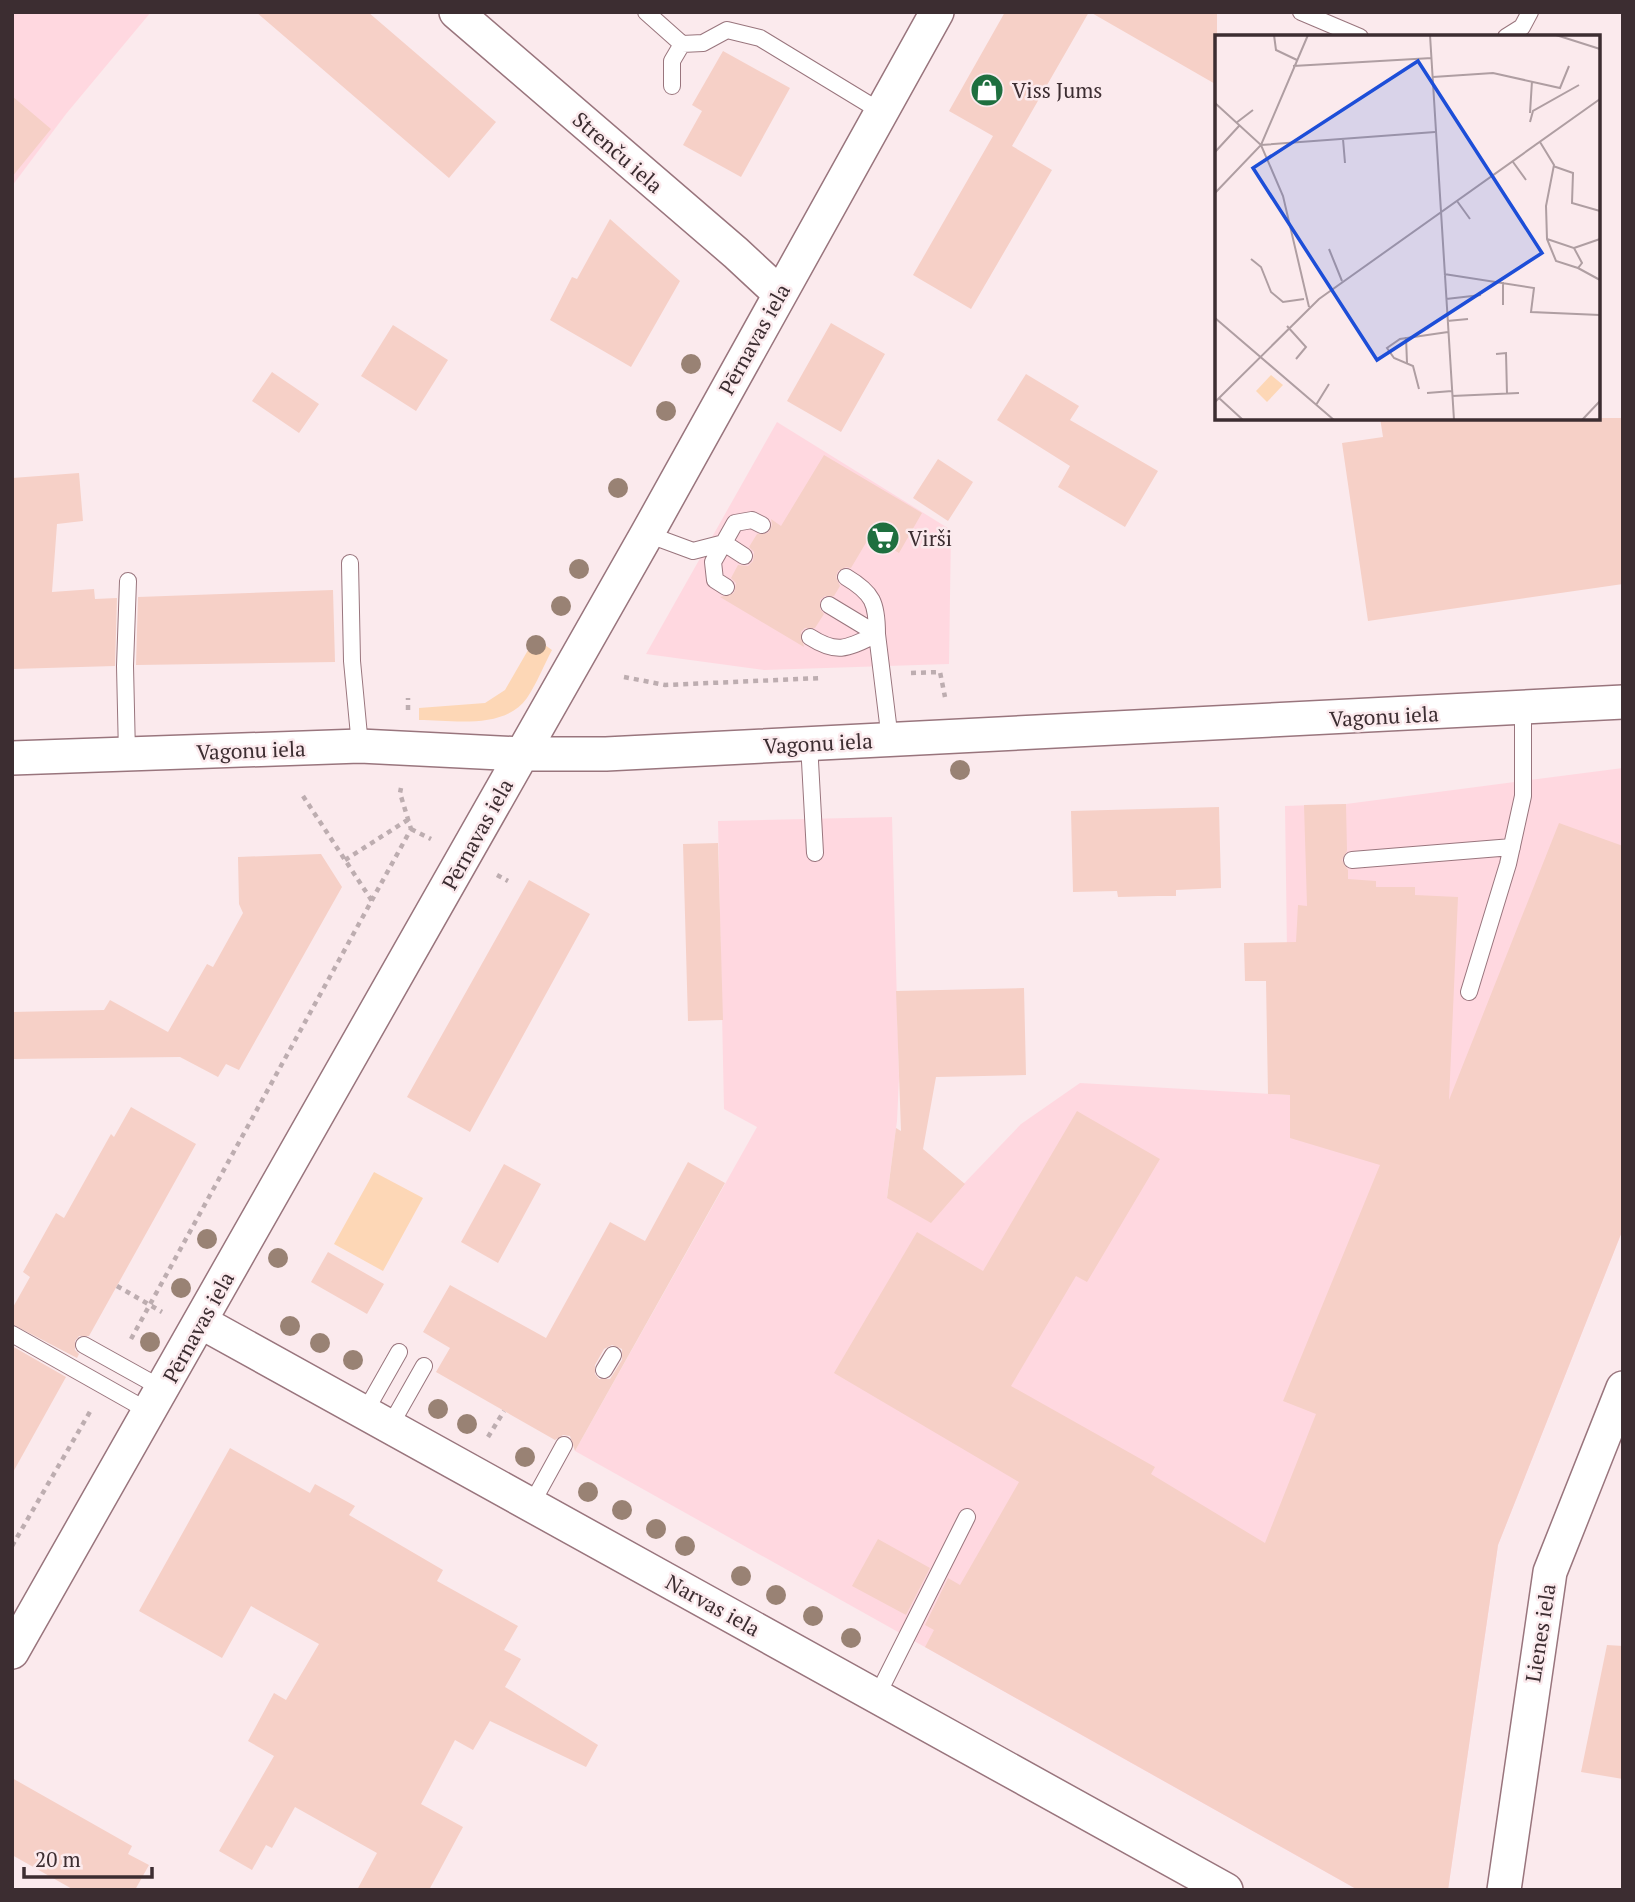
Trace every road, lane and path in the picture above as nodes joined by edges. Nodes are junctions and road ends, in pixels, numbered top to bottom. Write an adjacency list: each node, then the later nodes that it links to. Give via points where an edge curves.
1 (456, 12): 12 (street, Strenču iela)
2 (646, 12): 9 (lane)
3 (937, 12): 11 (street, Pērnavas iela)
4 (1301, 12): 6 (lane)
5 (1530, 12): 8 (lane, via 1522,27)
6 (1335, 19): 7 (lane)
7 (1357, 35)
8 (1509, 35)
9 (682, 44): 10 (lane, via 672,61); 11 (lane, via 703,43 727,30 760,38)
10 (672, 86)
11 (880, 111): 12 (street, Pērnavas iela)
12 (779, 293): 14 (street, Pērnavas iela)
13 (762, 525): 15 (lane, via 752,520 735,523)
14 (647, 534): 15 (lane, via 693,551); 35 (street, Pērnavas iela)
15 (724, 543): 16 (lane); 20 (lane, via 713,562 715,580)
16 (744, 556)
17 (350, 563): 32 (lane)
18 (846, 577): 22 (lane, via 865,588 877,609)
19 (128, 581): 34 (lane)
20 (726, 587)
21 (829, 606): 22 (lane)
22 (877, 634): 23 (lane, via 852,647 830,649); 24 (lane)
23 (810, 638)
24 (879, 674): 25 (path, via 665,685); 27 (path, via 940,672 943,696); 30 (lane)
25 (624, 677)
26 (408, 698): 33 (path)
27 (951, 699)
28 (1623, 702): 29 (street, Vagonu iela)
29 (1523, 709): 30 (street, Vagonu iela); 39 (lane, via 1523,796)
30 (890, 740): 31 (street, Vagonu iela)
31 (809, 743): 35 (street, Vagonu iela); 40 (lane)
32 (360, 746): 33 (street, Vagonu iela); 34 (street, Vagonu iela)
33 (409, 748): 35 (street, Vagonu iela); 38 (path, via 400,793)
34 (127, 754): 36 (street, Vagonu iela)
35 (522, 754): 47 (street, Pērnavas iela)
36 (12, 758)
37 (303, 796): 41 (path)
38 (409, 819): 41 (path); 43 (path, via 411,829)
39 (1512, 847): 42 (lane); 44 (lane)
40 (815, 853)
41 (345, 860): 43 (path)
42 (1352, 860)
43 (372, 901): 46 (path)
44 (1469, 992)
45 (117, 1286): 46 (path)
46 (150, 1306): 47 (path); 52 (path)
47 (198, 1327): 57 (street, Pērnavas iela); 58 (street, Narvas iela)
48 (12, 1334): 55 (lane)
49 (84, 1345): 52 (lane)
50 (398, 1352): 58 (lane)
51 (613, 1355): 54 (lane)
52 (117, 1363): 57 (lane)
53 (424, 1366): 58 (lane)
54 (604, 1370)
55 (104, 1386): 57 (lane); 62 (path)
56 (1623, 1388): 66 (street, Lienes iela, via 1550,1572)
57 (157, 1400): 63 (street, Pērnavas iela)
58 (378, 1419): 60 (street, Narvas iela)
59 (564, 1445): 60 (lane)
60 (531, 1505): 64 (street, Narvas iela)
61 (967, 1517): 64 (lane)
62 (12, 1546)
63 (12, 1652)
64 (877, 1696): 65 (street, Narvas iela)
65 (1226, 1890)
66 (1504, 1890)

